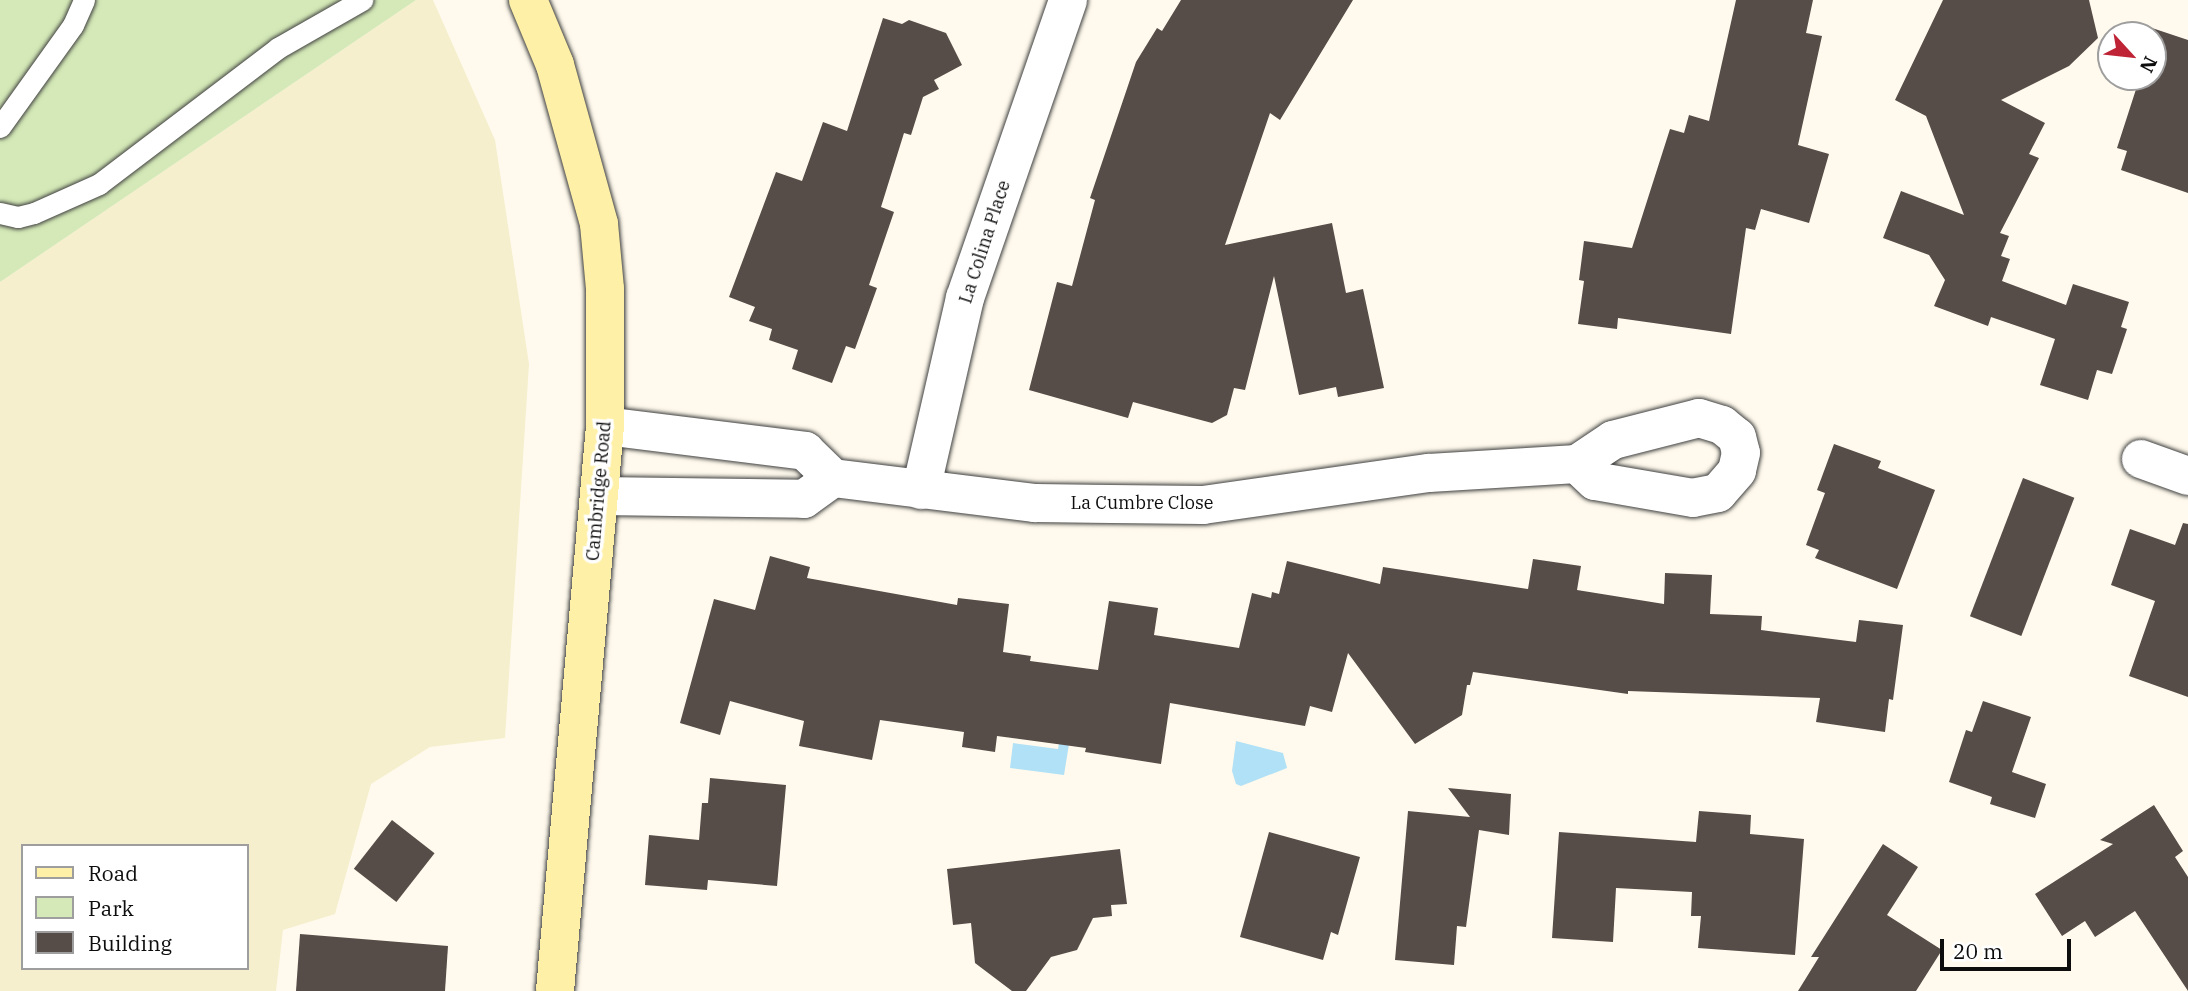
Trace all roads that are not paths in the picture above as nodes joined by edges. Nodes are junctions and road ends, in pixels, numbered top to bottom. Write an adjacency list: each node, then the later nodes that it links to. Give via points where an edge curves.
1 (84, 0): 5 (lane, via 73,25)
2 (362, 0): 6 (lane, via 278,48 99,184 34,213 18,217)
3 (528, 0): 7 (main road, Cambridge Road, via 555,65 599,224 605,289)
4 (1068, 0): 12 (street, La Colina Place, via 965,298)
5 (0, 127)
6 (0, 213)
7 (606, 426): 11 (street, via 805,450); 13 (main road, Cambridge Road)
8 (2141, 459): 10 (street)
9 (1577, 464): 12 (street, La Cumbre Close, via 1429,473 1203,505 1035,503)
10 (2188, 476)
11 (833, 478): 12 (street, La Cumbre Close); 13 (street, via 804,499)
12 (921, 490)
13 (599, 496): 14 (main road, Cambridge Road)
14 (555, 991)

